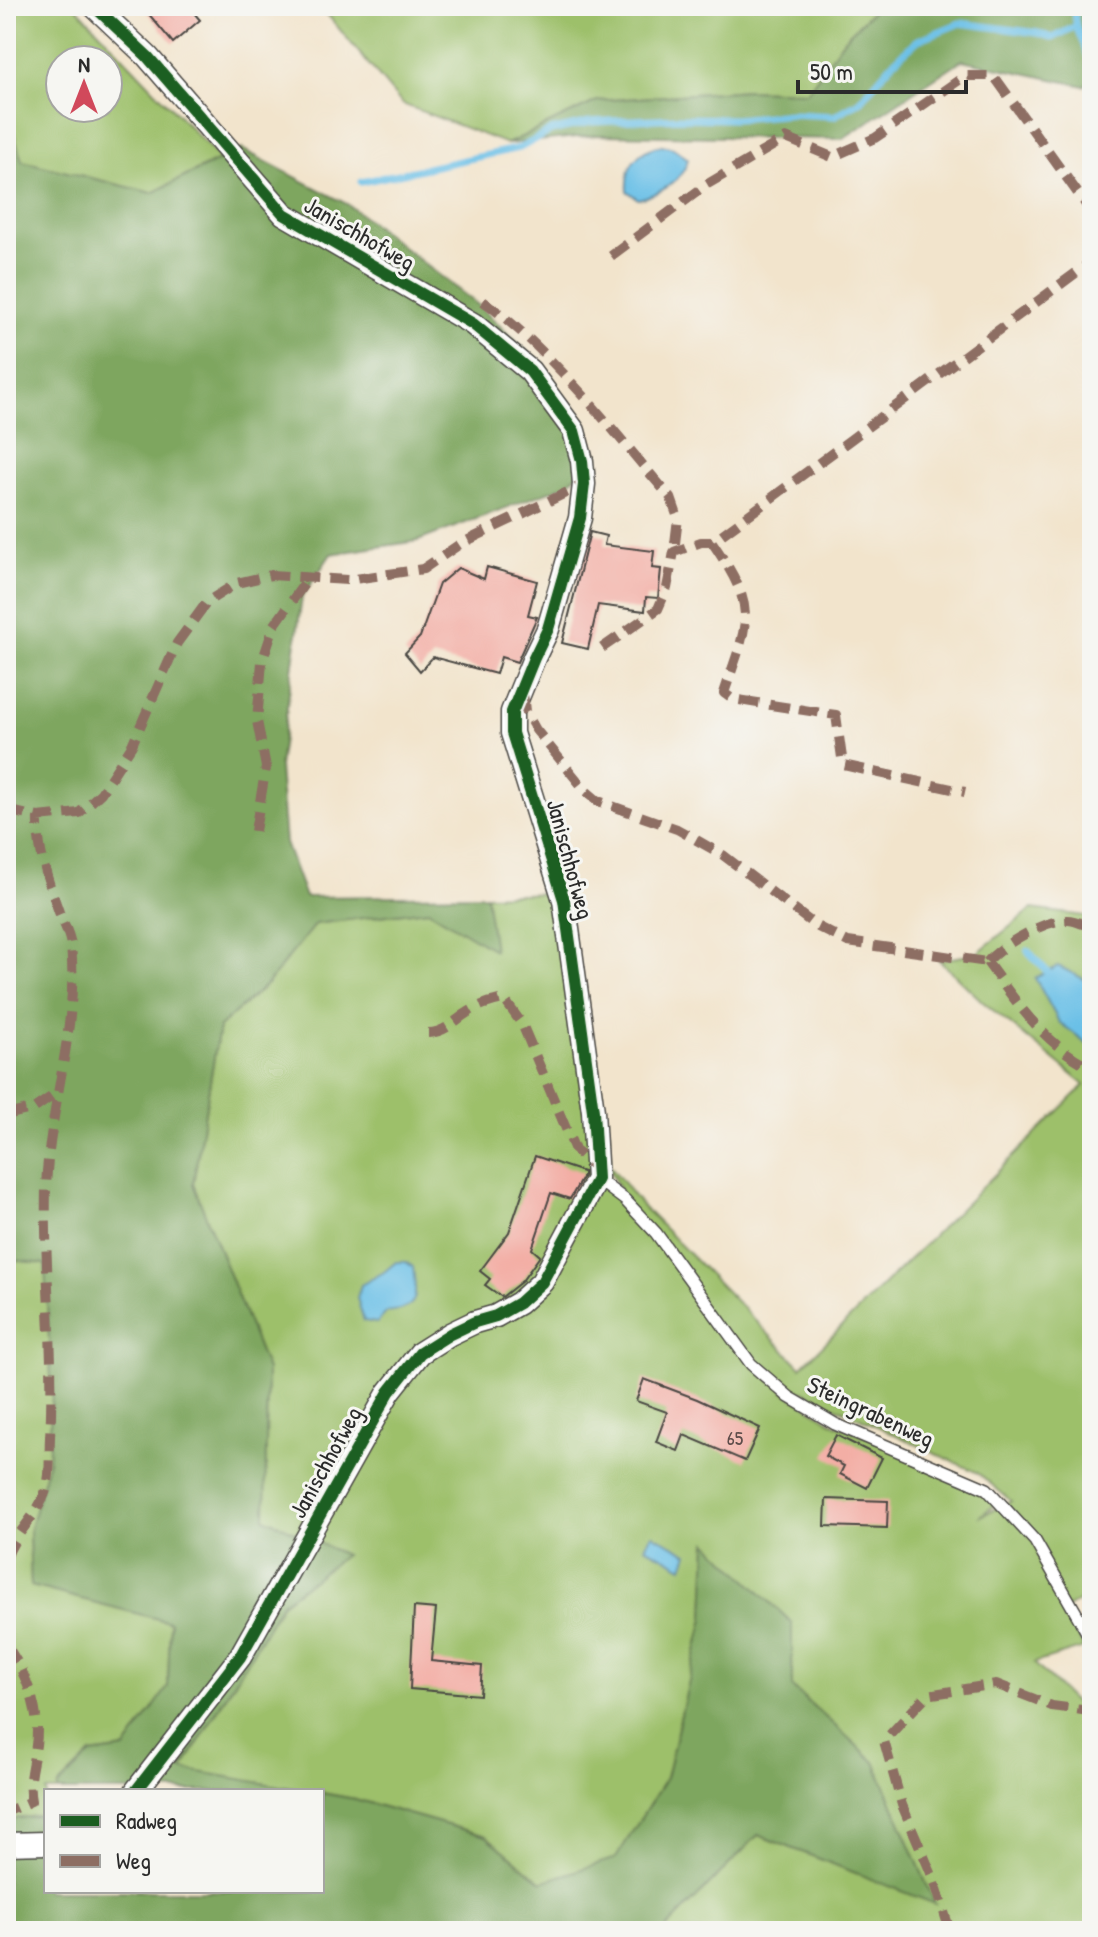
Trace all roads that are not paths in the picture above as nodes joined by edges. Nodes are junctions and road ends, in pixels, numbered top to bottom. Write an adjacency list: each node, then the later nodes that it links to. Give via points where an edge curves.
1 (94, 6): 2 (street, Janischhofweg, via 147,56 284,214 473,324 530,371 574,431 584,484 580,518 548,629 512,712 512,733 564,900 590,1081)
2 (597, 1179): 3 (lane, Steingrabenweg, via 656,1233 751,1364 789,1397 835,1424 987,1489 1035,1541); 4 (street, Janischhofweg, via 542,1282 519,1303 420,1353 389,1392 240,1657)
3 (1092, 1641)
4 (138, 1789)
5 (44, 1843): 6 (street)
6 (6, 1844)

